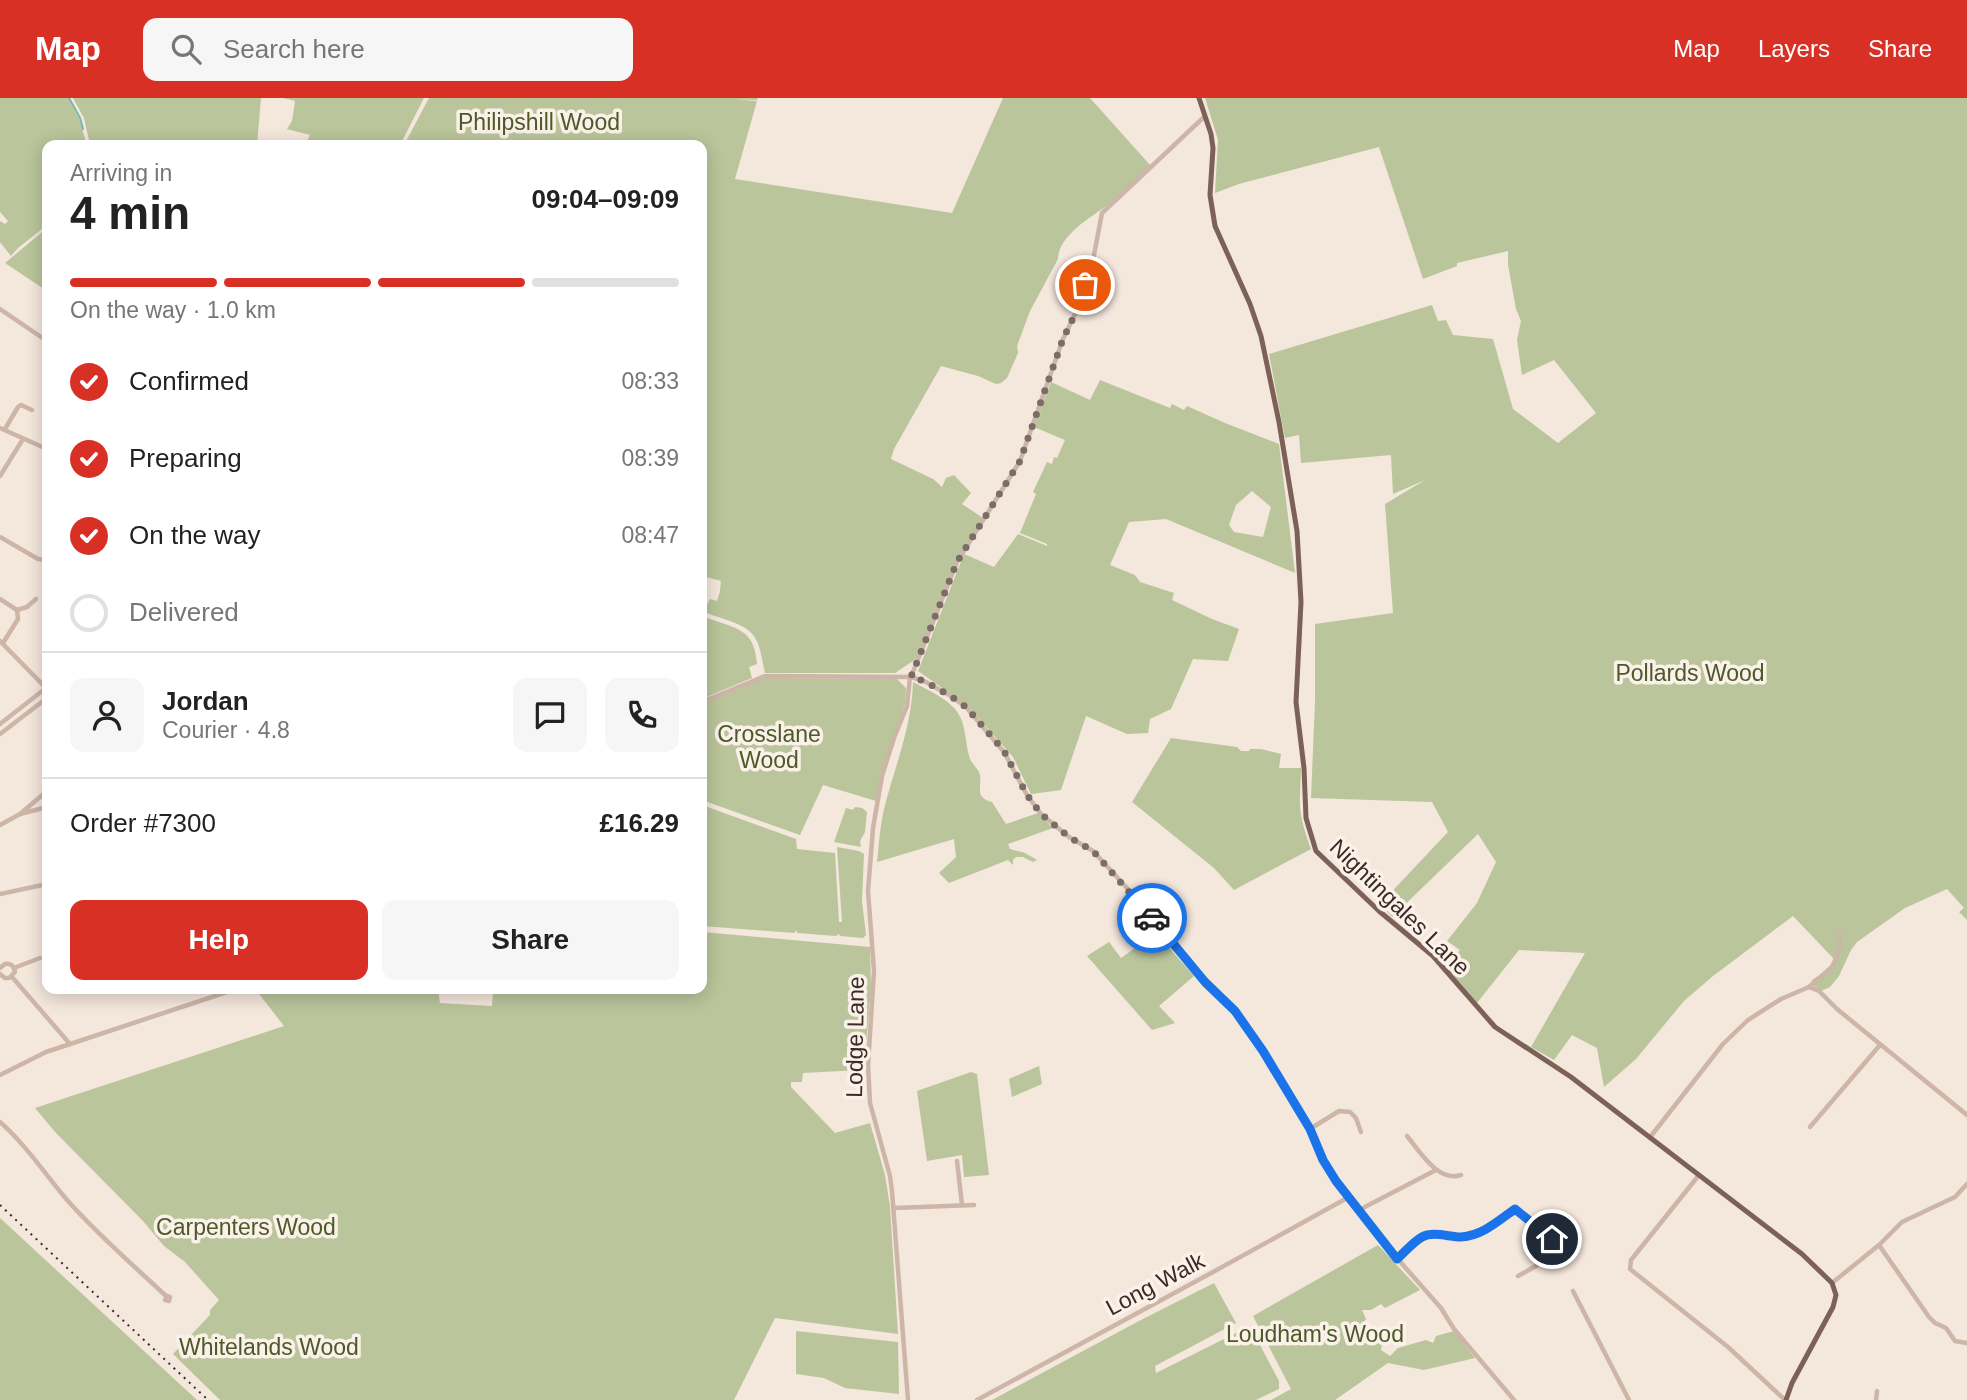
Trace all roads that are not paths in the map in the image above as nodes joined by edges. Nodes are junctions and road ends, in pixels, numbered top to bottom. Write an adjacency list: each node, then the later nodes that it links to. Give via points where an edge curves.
1 (1199, 98): 2 (main road, Nightingales Lane)
2 (1205, 117): 16 (street, Lodge Lane, via 1102,213 1077,310 1020,461 957,562); 47 (main road, Nightingales Lane, via 1213,148 1210,195 1215,226 1261,336 1297,531 1301,602 1296,702 1306,818 1316,851 1433,956 1495,1027)
3 (0, 309): 4 (street)
4 (42, 338)
5 (32, 410): 6 (street, via 21,405)
6 (3, 428): 7 (street)
7 (23, 439): 8 (street); 9 (street)
8 (42, 447)
9 (0, 476)
10 (0, 537): 11 (street)
11 (42, 559)
12 (0, 599): 14 (street)
13 (36, 599): 14 (street)
14 (17, 610): 15 (street, via 18,622)
15 (2, 642): 17 (street)
16 (911, 677): 19 (street, via 765,676); 44 (street, via 966,707 1004,751 1041,814 1093,851 1138,900 1235,1011); 56 (street, Lodge Lane, via 907,706 882,776 868,891 874,971 870,1103)
17 (42, 683)
18 (42, 690): 21 (street)
19 (707, 700)
20 (42, 702): 22 (street)
21 (0, 724)
22 (0, 734)
23 (40, 797): 24 (street); 26 (street)
24 (42, 801)
25 (42, 809): 26 (street)
26 (20, 814): 27 (street)
27 (0, 825)
28 (42, 885): 29 (street)
29 (0, 894)
30 (1840, 934): 36 (street, via 1833,966)
31 (40, 958): 33 (street)
32 (0, 968): 33 (street, via 8,964)
33 (14, 968): 35 (street)
34 (0, 974): 35 (street)
35 (12, 977): 38 (street)
36 (1809, 986): 39 (street); 47 (street, via 1748,1020 1731,1036)
37 (221, 994): 38 (street)
38 (70, 1044): 40 (street)
39 (1880, 1044): 41 (street); 43 (street)
40 (0, 1074)
41 (1967, 1115)
42 (0, 1122): 63 (street, via 67,1200)
43 (1810, 1127)
44 (1310, 1129): 45 (street, via 1339,1111 1350,1112); 53 (street, via 1323,1160)
45 (1361, 1132)
46 (1407, 1136): 49 (street)
47 (1651, 1136): 50 (main road, Nightingales Lane)
48 (957, 1161): 54 (street)
49 (1436, 1170): 51 (street); 57 (street)
50 (1699, 1174): 61 (main road, Nightingales Lane); 70 (street, via 1630,1260 1630,1269)
51 (1461, 1175)
52 (1967, 1184): 58 (street, via 1955,1197 1902,1222)
53 (1349, 1196): 57 (street); 67 (street, Long Walk)
54 (962, 1205): 55 (street); 56 (street)
55 (974, 1205)
56 (894, 1208): 66 (street, Lodge Lane)
57 (1359, 1210): 59 (street)
58 (1879, 1245): 61 (street); 64 (street, via 1929,1317 1955,1341)
59 (1397, 1259): 60 (street, via 1423,1236 1479,1233 1514,1206 1548,1234 1558,1251); 68 (street)
60 (1518, 1276)
61 (1832, 1283): 70 (main road, via 1833,1307)
62 (1573, 1292): 69 (street)
63 (166, 1296)
64 (1967, 1343)
65 (1877, 1391): 71 (street)
66 (908, 1400)
67 (977, 1400)
68 (1514, 1400)
69 (1629, 1400)
70 (1786, 1400)
71 (1876, 1400)

